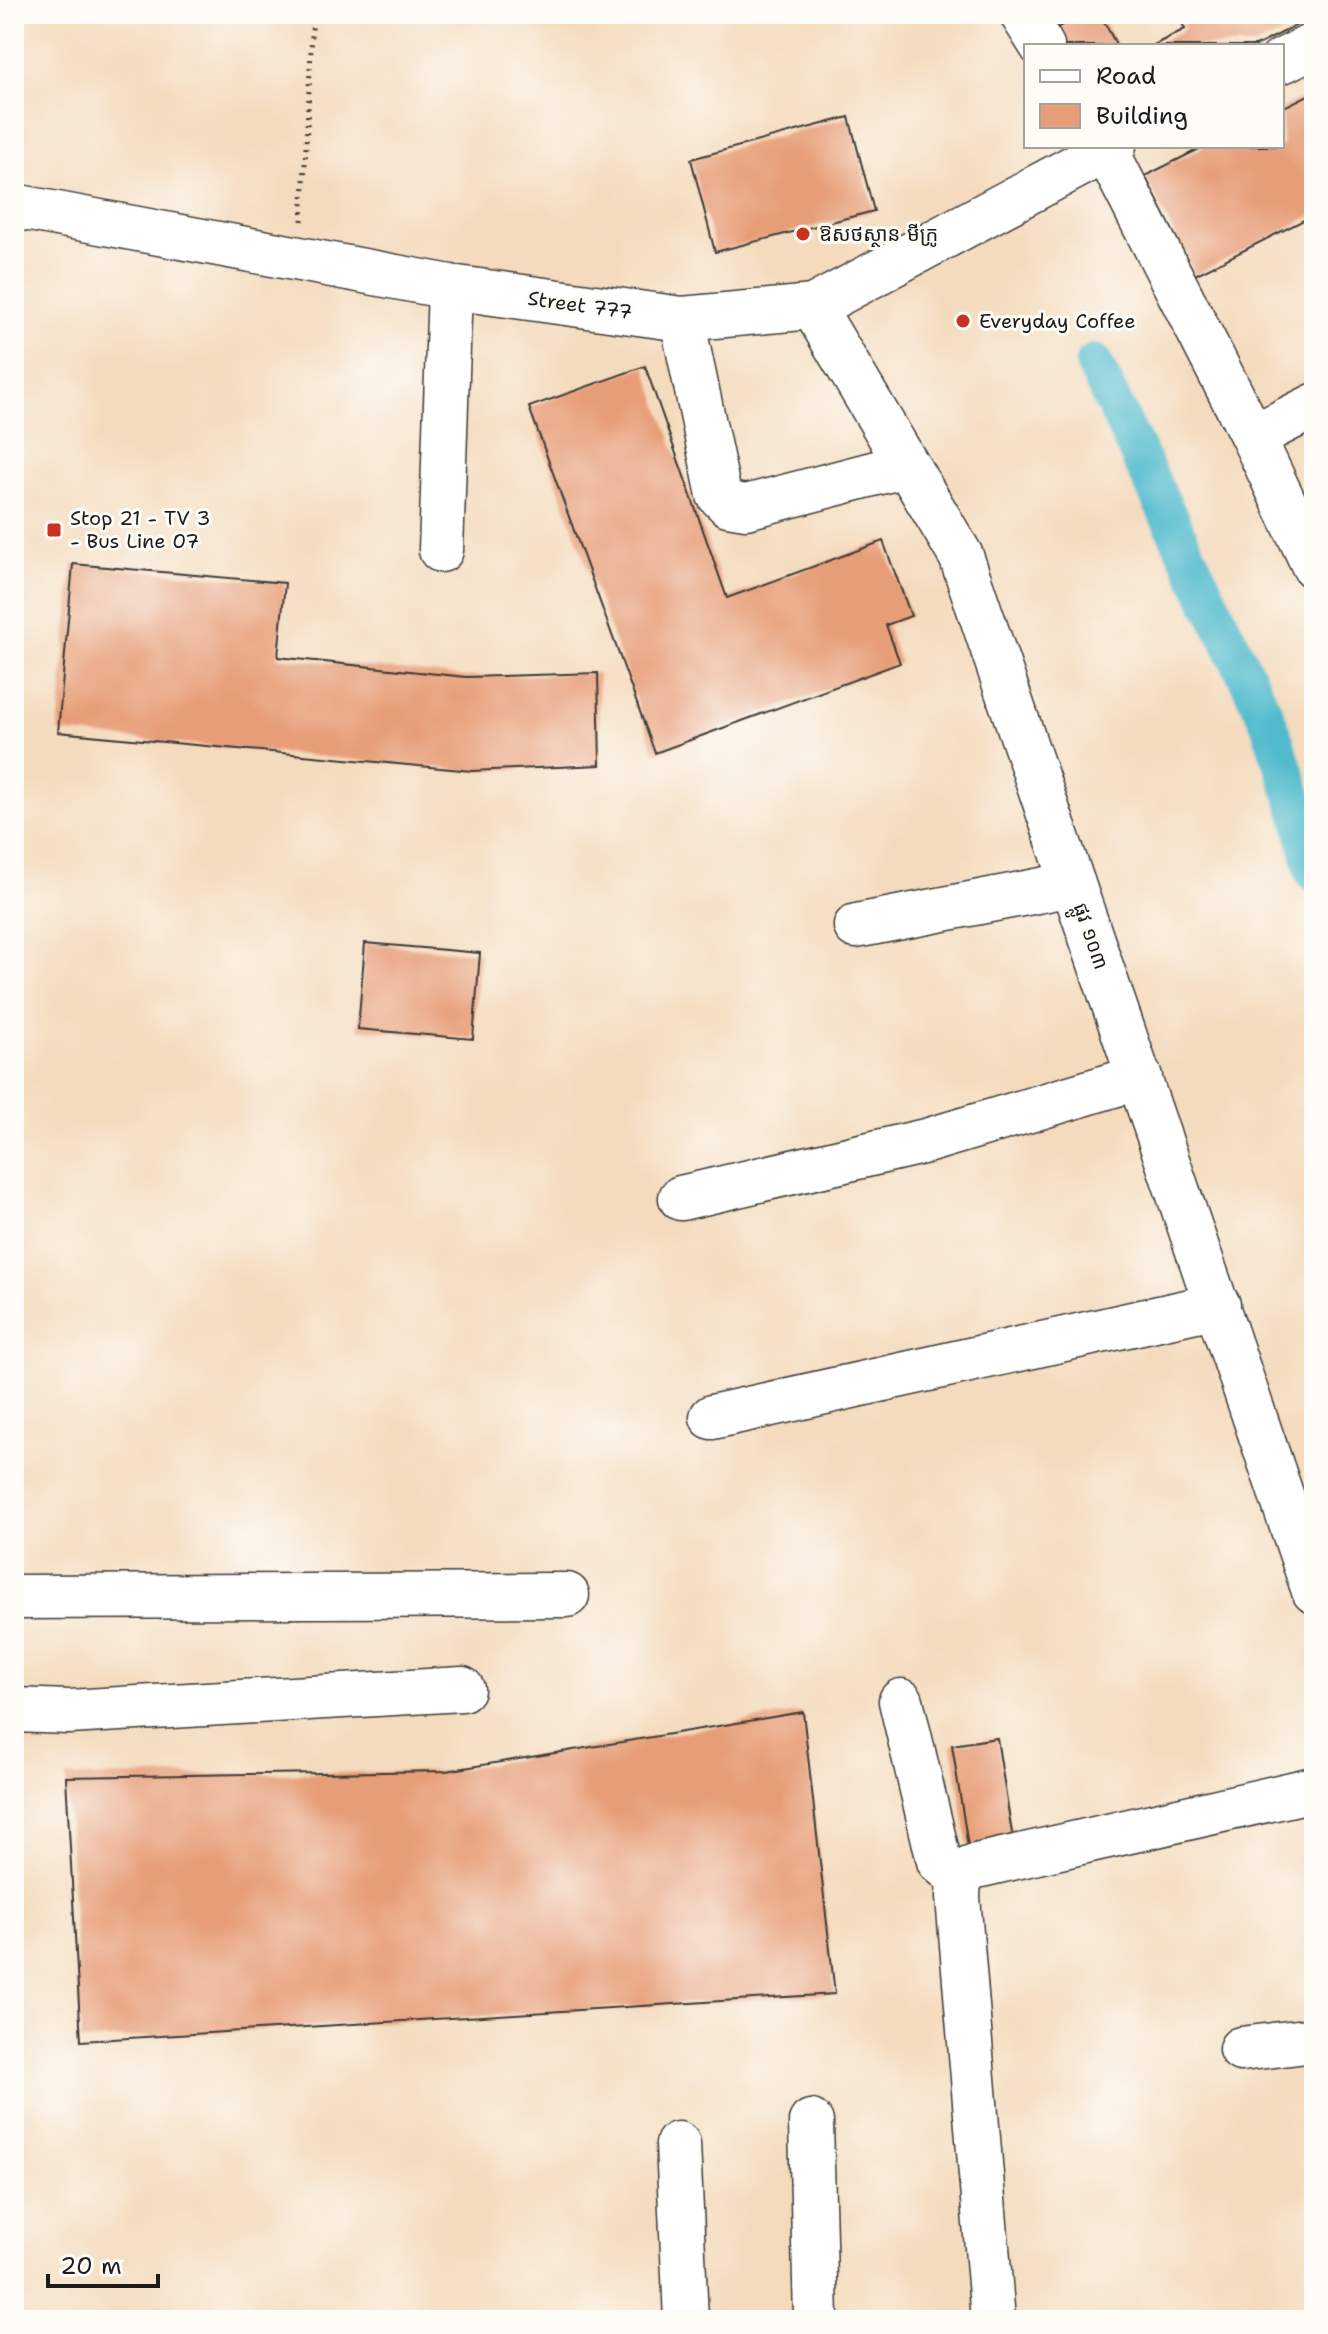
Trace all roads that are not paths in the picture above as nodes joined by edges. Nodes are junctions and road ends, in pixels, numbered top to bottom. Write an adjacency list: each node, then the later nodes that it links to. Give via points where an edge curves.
1 (1022, 14): 2 (street)
2 (1041, 44)
3 (1314, 45): 4 (street)
4 (1284, 60)
5 (1106, 148): 9 (street, Street 777)
6 (1108, 148): 12 (street)
7 (14, 206): 8 (street, Street 777)
8 (450, 287): 10 (street, Street 777); 14 (street)
9 (813, 307): 10 (street, Street 777); 13 (street, ផ្លូវ ១០៣)
10 (682, 319): 13 (street, via 719,495 728,504 746,507)
11 (1314, 406): 12 (street)
12 (1253, 437): 15 (street)
13 (907, 465): 16 (street, ផ្លូវ ១០៣, via 961,556)
14 (441, 550)
15 (1314, 566)
16 (1073, 884): 17 (street); 18 (street, ផ្លូវ ១០៣)
17 (856, 926)
18 (1140, 1077): 19 (street, via 926,1141); 20 (street, ផ្លូវ ១០៣)
19 (681, 1198)
20 (1218, 1305): 21 (street); 22 (street, ផ្លូវ ១០៣)
21 (712, 1417)
22 (1314, 1591)
23 (567, 1595): 24 (street)
24 (14, 1597)
25 (462, 1689): 27 (street, via 69,1712)
26 (901, 1701): 29 (street, via 939,1861)
27 (14, 1710)
28 (1314, 1789): 29 (street, via 972,1867)
29 (959, 1878): 36 (street)
30 (1314, 2040): 31 (street)
31 (1241, 2049)
32 (811, 2122): 35 (street)
33 (678, 2144): 34 (street)
34 (686, 2320)
35 (816, 2320)
36 (993, 2320)

